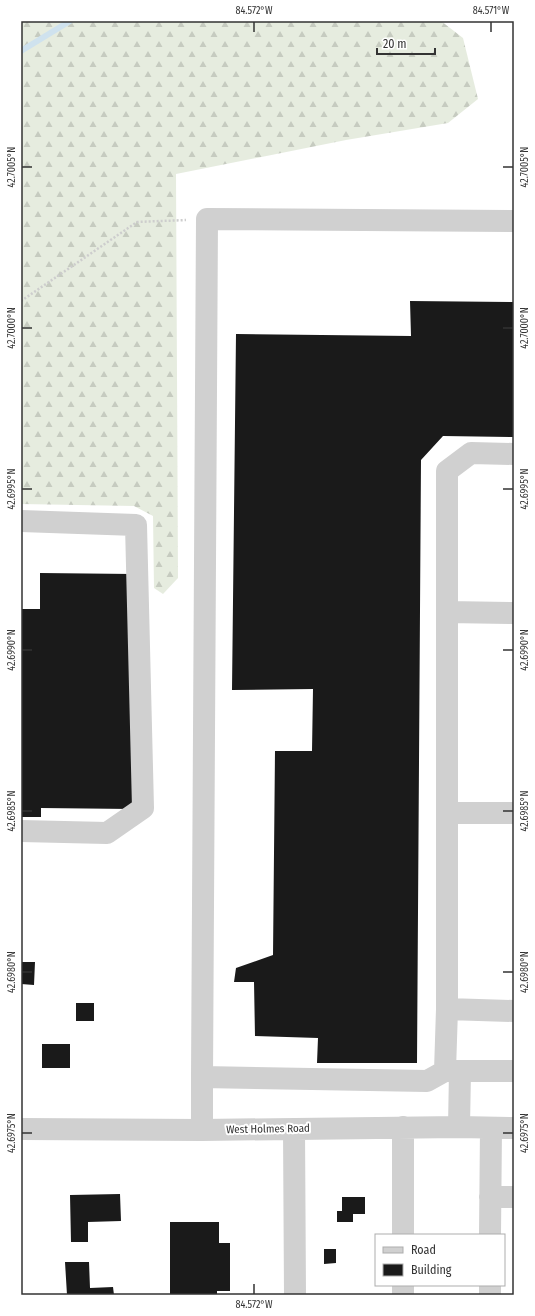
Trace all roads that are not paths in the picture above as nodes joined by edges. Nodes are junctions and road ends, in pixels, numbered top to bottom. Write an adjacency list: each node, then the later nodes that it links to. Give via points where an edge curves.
1 (514, 221): 13 (street, via 207,219)
2 (514, 454): 4 (street, via 471,452 447,471)
3 (21, 521): 8 (street, via 136,525 143,808 107,833)
4 (447, 612): 5 (street); 6 (street)
5 (514, 613)
6 (447, 813): 7 (street); 9 (street)
7 (514, 813)
8 (21, 831)
9 (447, 1009): 10 (street); 11 (street)
10 (514, 1011)
11 (452, 1070): 12 (street); 13 (street, via 427,1081); 15 (street)
12 (514, 1071)
13 (202, 1077): 20 (street)
14 (403, 1127): 15 (street, West Holmes Road); 16 (street, West Holmes Road); 23 (street)
15 (459, 1127): 17 (street, West Holmes Road)
16 (294, 1128): 20 (street, West Holmes Road); 25 (street)
17 (490, 1128): 18 (street, West Holmes Road); 21 (street)
18 (514, 1128)
19 (21, 1129): 20 (street, West Holmes Road)
20 (202, 1130)
21 (490, 1197): 22 (street); 24 (street)
22 (514, 1197)
23 (403, 1234)
24 (490, 1234)
25 (295, 1295)

